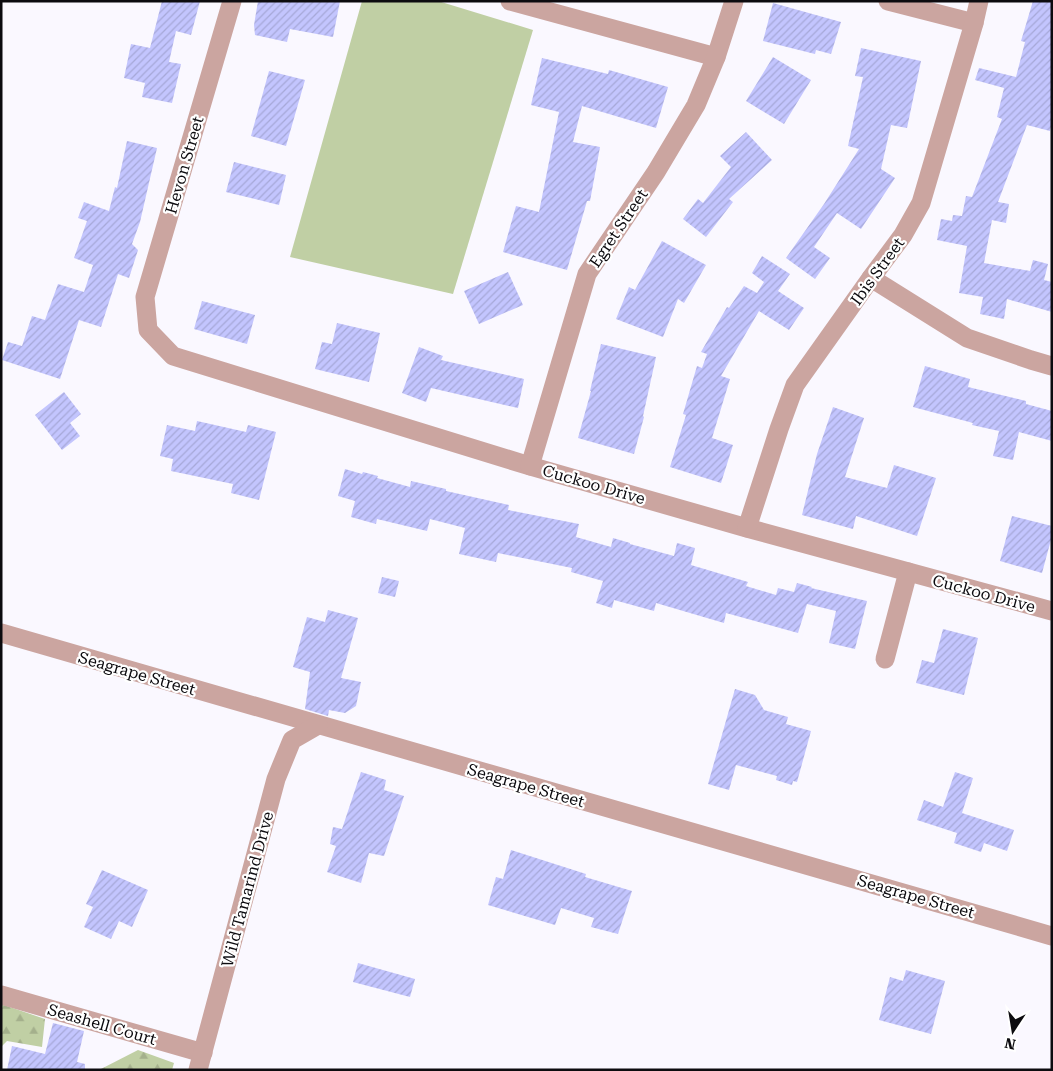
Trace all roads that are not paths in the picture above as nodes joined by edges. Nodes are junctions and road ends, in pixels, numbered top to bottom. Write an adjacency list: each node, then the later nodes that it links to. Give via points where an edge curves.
1 (232, 1): 9 (street, Hevon Street, via 145,297)
2 (510, 1): 7 (street)
3 (734, 1): 7 (street, Egret Street)
4 (888, 1): 6 (street)
5 (979, 1): 6 (street, Ibis Street)
6 (974, 23): 8 (street, Ibis Street, via 921,203 903,235)
7 (716, 57): 11 (street, Egret Street, via 696,106 587,274)
8 (871, 278): 10 (street, via 967,338); 12 (street, Ibis Street, via 795,385)
9 (148, 330): 11 (street, Cuckoo Drive, via 173,356)
10 (1052, 366)
11 (530, 466): 12 (street, Cuckoo Drive)
12 (747, 528): 13 (street, Cuckoo Drive)
13 (908, 572): 14 (street, Cuckoo Drive); 16 (street)
14 (1052, 611)
15 (1, 633): 17 (street, Seagrape Street)
16 (885, 659)
17 (318, 725): 18 (street, Seagrape Street); 20 (street, Wild Tamarind Drive, via 292,740 276,779)
18 (1052, 936)
19 (1, 995): 20 (street, Seashell Court)
20 (201, 1062)

